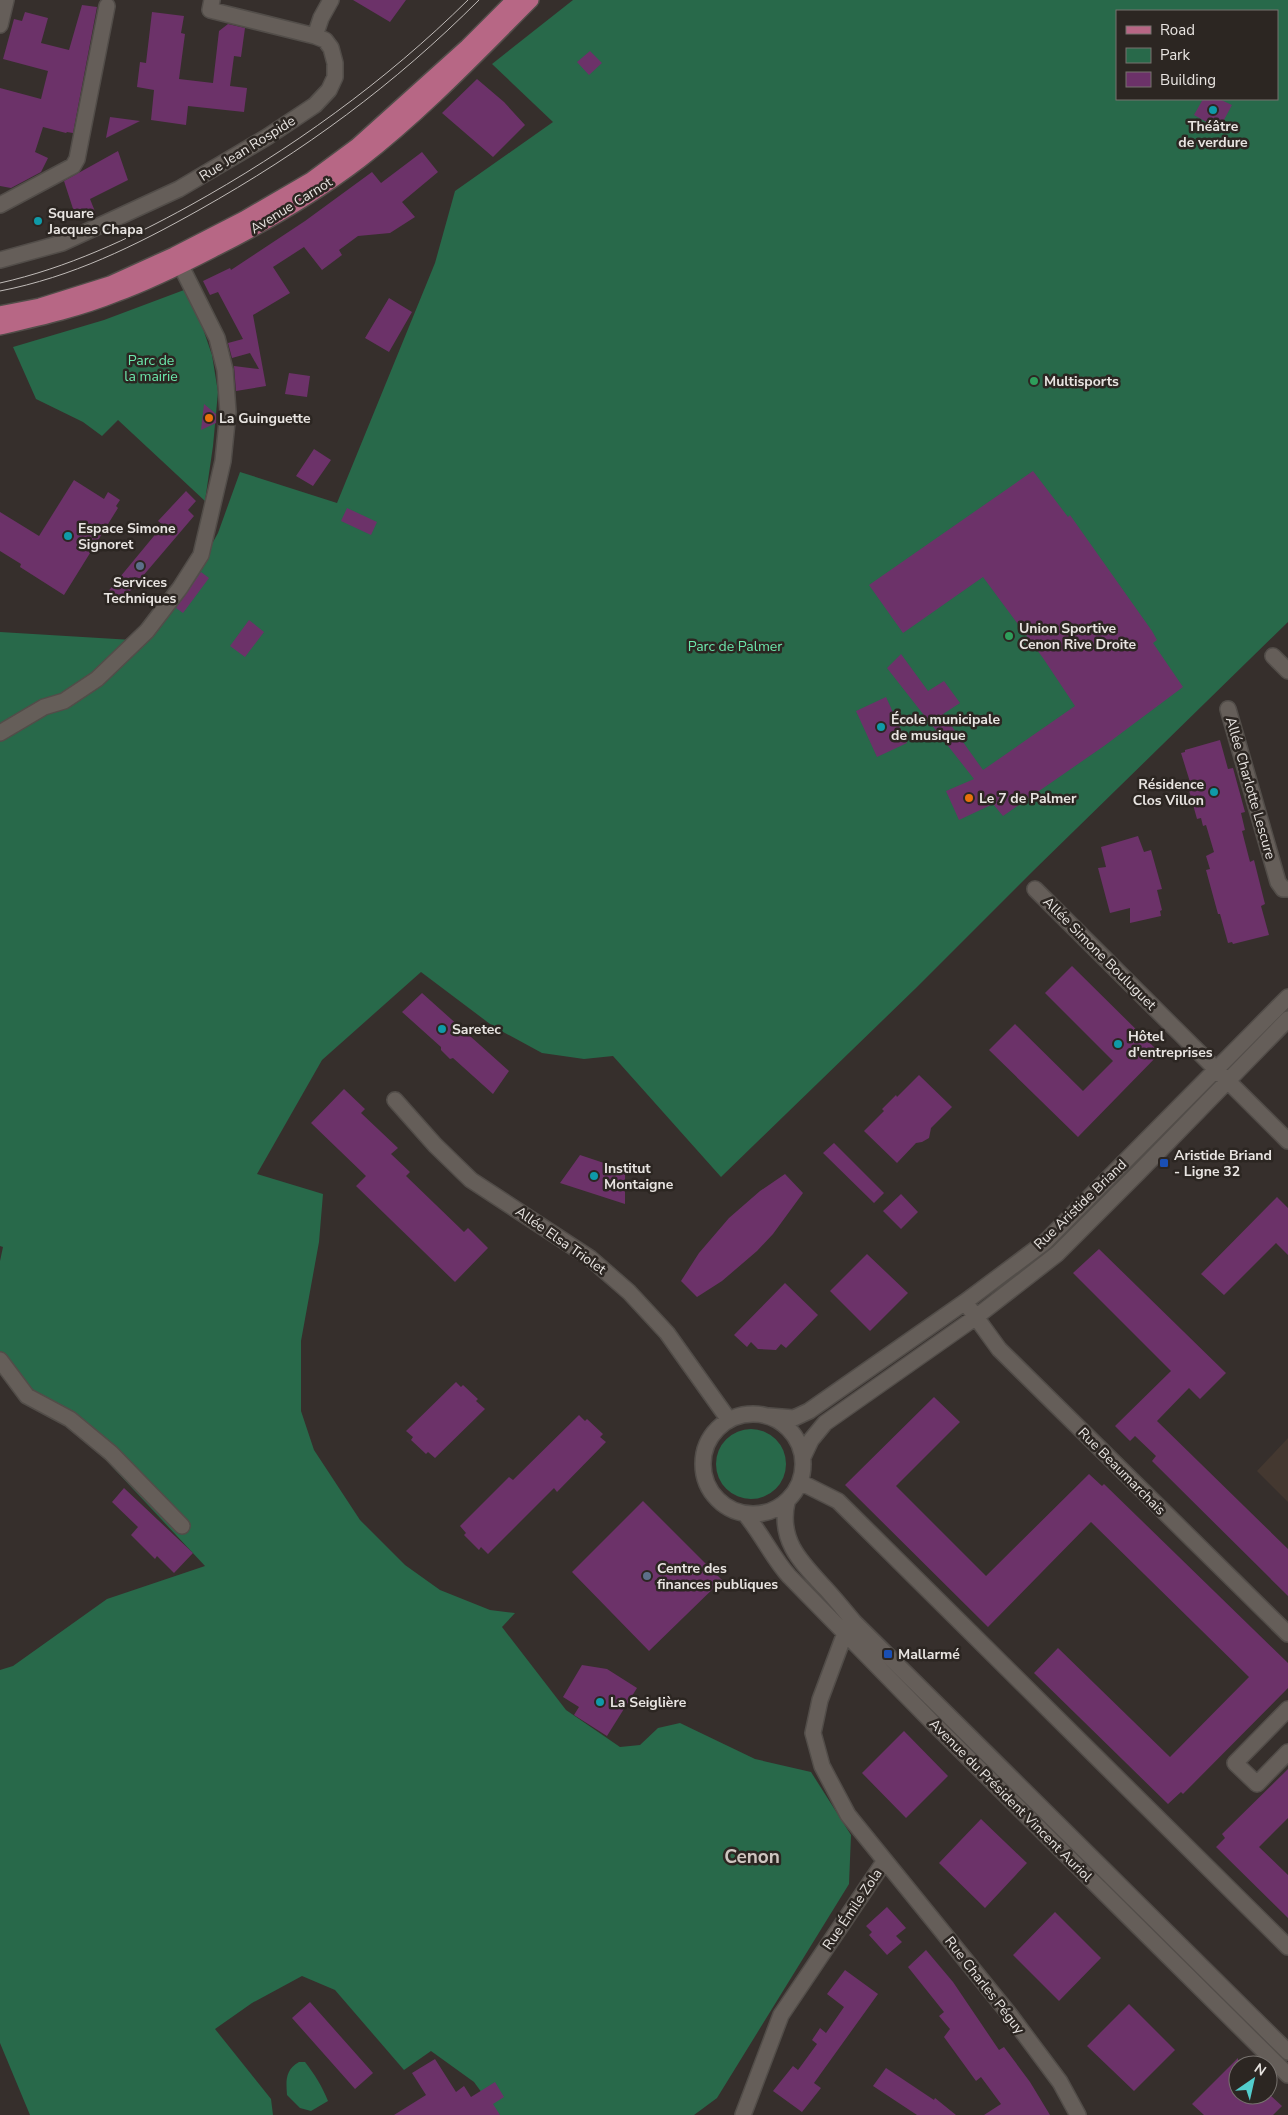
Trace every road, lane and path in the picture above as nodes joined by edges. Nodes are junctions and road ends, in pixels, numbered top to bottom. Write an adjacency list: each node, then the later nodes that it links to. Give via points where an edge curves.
1 (6, 0): 7 (street)
2 (331, 0): 8 (street)
3 (514, 0): 12 (main road, Avenue Carnot, via 357,146 311,180 244,219 110,284 40,306)
4 (531, 0): 11 (main road, Avenue Carnot, via 429,100 362,159 318,191)
5 (211, 5): 8 (street, Rue Jean Rospide)
6 (107, 6): 9 (street, via 77,159 73,166)
7 (0, 25)
8 (315, 36): 10 (street, Rue Jean Rospide, via 325,40 331,48 335,64 329,90 315,105 179,190 62,243)
9 (0, 205)
10 (0, 260)
11 (181, 266): 13 (main road, Avenue Carnot, via 116,295); 17 (street, via 217,338 226,379 228,412 223,461 201,555 147,631 97,679 64,701 44,707)
12 (0, 314)
13 (0, 327)
14 (1273, 656): 15 (street)
15 (1288, 671)
16 (1228, 709): 19 (street, Allée Charlotte Lescure, via 1278,882 1283,889)
17 (0, 732)
18 (1035, 889): 22 (street, Allée Simone Bouluguet)
19 (1288, 889)
20 (1288, 997): 22 (street, Rue Aristide Briand)
21 (1288, 1019): 23 (street, Rue Aristide Briand)
22 (1217, 1069): 23 (street, Allée Simone Bouluguet); 26 (street, Rue Aristide Briand, via 1045,1242)
23 (1228, 1080): 25 (street, Allée Simone Bouluguet); 27 (street, Rue Aristide Briand, via 1057,1254)
24 (395, 1100): 30 (street, Allée Elsa Triolet, via 434,1145 471,1180 590,1258 629,1292 667,1334)
25 (1288, 1141)
26 (965, 1302): 27 (street, Rue Beaumarchais); 29 (street, Rue Aristide Briand, via 809,1412 794,1418)
27 (976, 1317): 31 (street, Rue Aristide Briand, via 825,1424); 37 (street, Rue Beaumarchais, via 999,1349)
28 (0, 1360): 35 (street, via 27,1396 70,1419 111,1453)
29 (769, 1416): 30 (street, via 742,1415); 31 (street, via 792,1432)
30 (729, 1420): 34 (street, via 716,1430 708,1443 703,1458 704,1473 718,1500)
31 (803, 1457): 32 (street)
32 (800, 1482): 33 (street); 41 (street, via 838,1501)
33 (787, 1502): 34 (street, via 760,1515); 36 (street, Avenue du Président Vincent Auriol, via 784,1516 790,1545)
34 (745, 1514): 36 (street, Avenue du Président Vincent Auriol, via 776,1561)
35 (182, 1526)
36 (850, 1627): 40 (street, Rue Émile Zola, via 820,1700 813,1733 822,1766 848,1815); 42 (street, Avenue du Président Vincent Auriol); 43 (street, Avenue du Président Vincent Auriol)
37 (1288, 1634)
38 (1288, 1709): 39 (street, via 1235,1763 1257,1784)
39 (1288, 1752)
40 (884, 1862): 44 (street, Rue Émile Zola, via 781,2015); 45 (street, Rue Charles Péguy, via 1010,2015 1060,2082)
41 (1288, 1947)
42 (1288, 2052)
43 (1288, 2075)
44 (745, 2114)
45 (1078, 2115)

